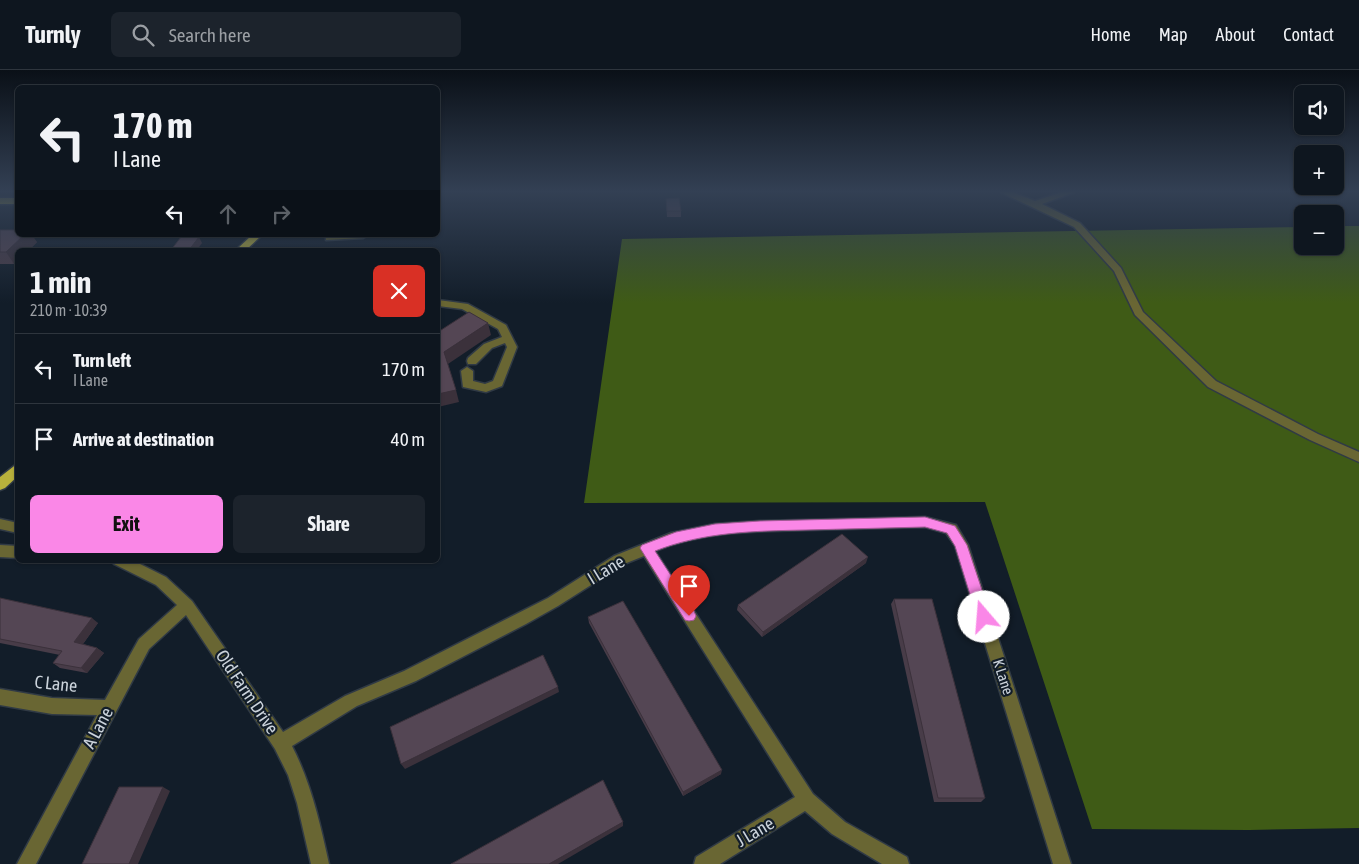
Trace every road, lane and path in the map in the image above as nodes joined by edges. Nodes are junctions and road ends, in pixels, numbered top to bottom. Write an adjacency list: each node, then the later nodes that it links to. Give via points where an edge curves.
1 (1081, 229): 8 (street, via 1118,270 1139,313 1212,384)
2 (255, 237): 5 (main road)
3 (340, 237): 4 (street)
4 (329, 238)
5 (243, 248)
6 (440, 304): 7 (street, via 464,306 502,327)
7 (508, 338): 7 (street, via 488,346 469,366 467,384 486,388 498,383 512,347)
8 (1359, 458)
9 (15, 471): 10 (main road)
10 (0, 485)
11 (0, 524): 12 (street)
12 (15, 527)
13 (646, 548): 20 (street, I Lane, via 619,560 521,620 410,676 351,701); 21 (street); 26 (street, K Lane, via 676,537 715,529 760,526 925,522 951,529 961,545)
14 (0, 551): 15 (street)
15 (15, 552)
16 (125, 563): 17 (street, Old Farm Drive, via 161,581)
17 (187, 604): 19 (street, A Lane, via 144,644); 20 (street, Old Farm Drive)
18 (0, 698): 19 (street, C Lane, via 52,706)
19 (108, 708): 22 (street, A Lane)
20 (281, 742): 23 (street, Old Farm Drive, via 296,772 306,803)
21 (808, 800): 24 (street, J Lane); 25 (street, via 834,825)
22 (26, 864)
23 (320, 864)
24 (703, 864)
25 (900, 864)
26 (1062, 864)

